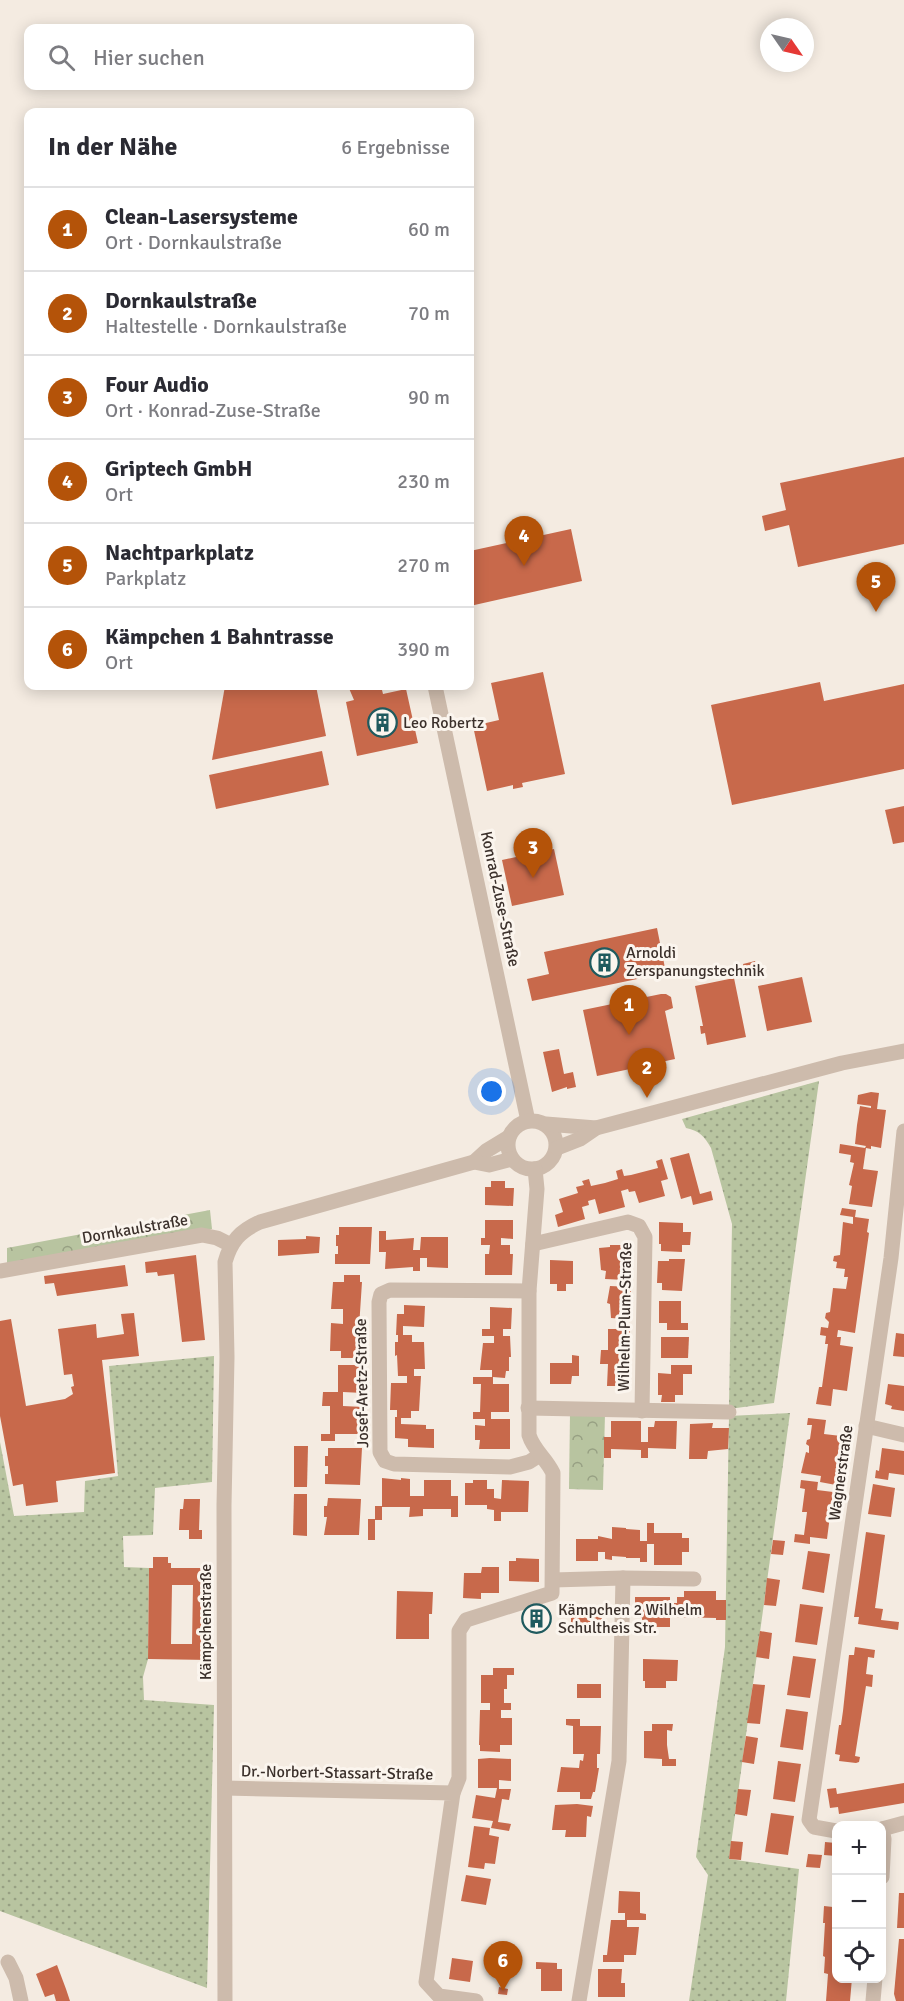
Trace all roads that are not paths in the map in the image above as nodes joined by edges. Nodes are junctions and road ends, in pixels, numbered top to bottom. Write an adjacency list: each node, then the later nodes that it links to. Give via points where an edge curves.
1 (436, 690): 3 (street, Konrad-Zuse-Straße)
2 (904, 1051): 5 (street)
3 (528, 1121): 4 (street); 7 (street)
4 (546, 1124): 5 (street); 8 (street, via 555,1135)
5 (596, 1128): 8 (street)
6 (904, 1131): 14 (street, Wagnerstraße)
7 (509, 1137): 9 (street, via 507,1145); 10 (street)
8 (557, 1148): 11 (street, via 550,1162)
9 (512, 1160): 10 (street, via 489,1165); 11 (street, via 526,1169)
10 (474, 1162): 13 (street, via 260,1222 245,1229)
11 (535, 1169): 12 (street)
12 (533, 1244): 16 (street); 18 (street, Wilhelm-Plum-Straße, via 628,1222 639,1226 645,1237)
13 (231, 1245): 15 (street, Dornkaulstraße, via 202,1235); 26 (street, Kämpchenstraße, via 225,1262)
14 (897, 1259): 20 (street, Wagnerstraße)
15 (0, 1271)
16 (529, 1291): 17 (street); 22 (street, Josef-Aretz-Straße, via 390,1290 381,1294 380,1452 385,1461 394,1464 510,1467)
17 (528, 1408): 18 (street, Wilhelm-Plum-Straße); 22 (street, via 529,1435)
18 (642, 1411): 19 (street, Wilhelm-Plum-Straße)
19 (729, 1412)
20 (866, 1426): 21 (street); 30 (street, Wagnerstraße, via 809,1820 814,1827)
21 (904, 1435)
22 (540, 1455): 24 (street, via 553,1473)
23 (623, 1578): 24 (street); 25 (street); 36 (street, via 619,1761)
24 (553, 1580): 27 (street, via 552,1593 466,1620 459,1631 459,1778)
25 (694, 1580)
26 (225, 1788): 27 (street, Dr.-Norbert-Stassart-Straße); 34 (street, Kämpchenstraße)
27 (453, 1793): 35 (street, Dr.-Norbert-Stassart-Straße, via 426,1982 439,1996)
28 (904, 1823): 29 (street)
29 (886, 1828)
30 (832, 1830)
31 (8, 1962): 33 (street)
32 (875, 1983): 37 (street)
33 (21, 2001)
34 (225, 2001)
35 (476, 2001)
36 (579, 2001)
37 (873, 2001)

